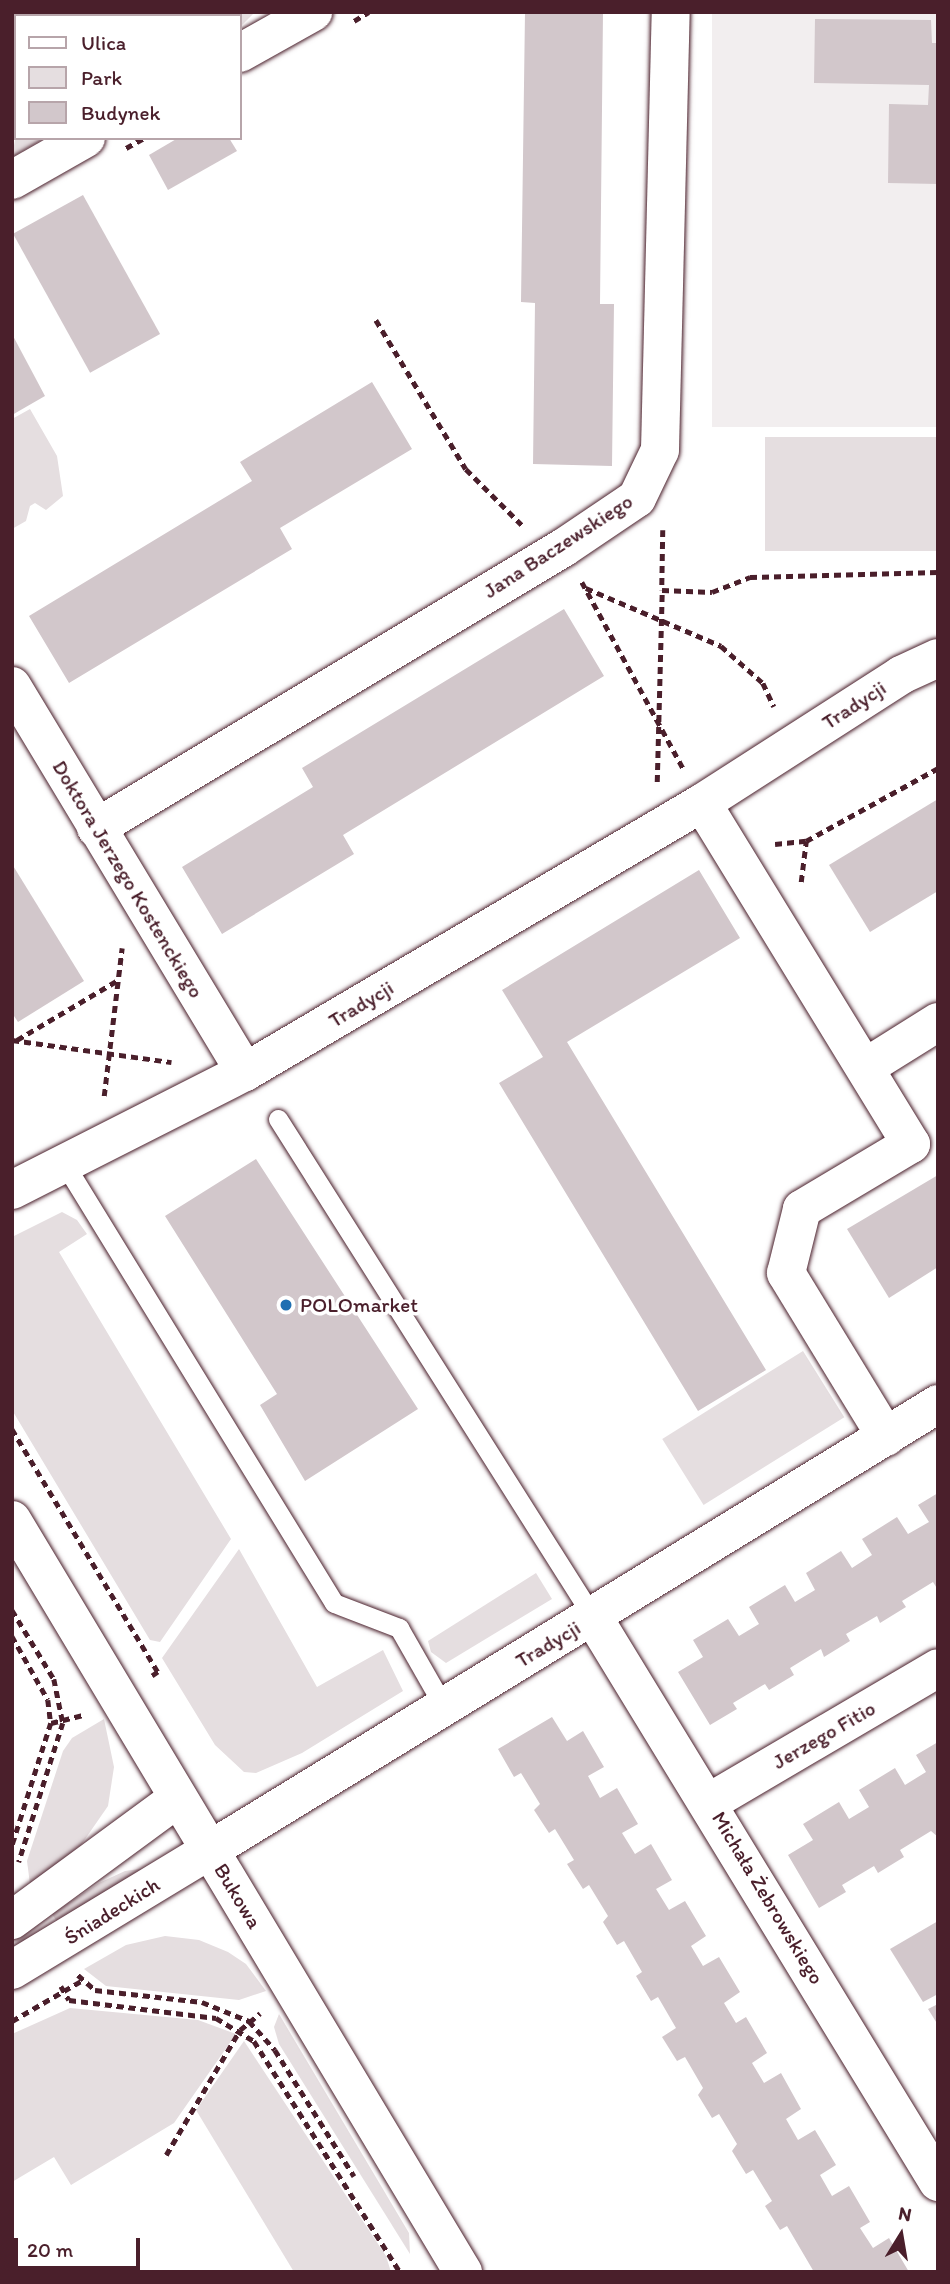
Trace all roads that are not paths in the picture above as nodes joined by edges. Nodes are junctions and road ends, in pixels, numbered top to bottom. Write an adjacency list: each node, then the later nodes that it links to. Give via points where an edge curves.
1 (671, 12): 9 (street, Jana Baczewskiego, via 660,450 637,498 553,554)
2 (302, 15): 3 (street)
3 (242, 52)
4 (82, 140): 5 (street)
5 (12, 180)
6 (938, 658): 8 (street, Tradycji, via 901,675)
7 (12, 686): 9 (street, Doktora Jerzego Kostenckiego)
8 (702, 803): 11 (street); 12 (street, Tradycji)
9 (96, 828): 12 (street, Doktora Jerzego Kostenckiego)
10 (938, 1022): 11 (street)
11 (866, 1068): 14 (street)
12 (245, 1072): 15 (street, Tradycji)
13 (278, 1119): 20 (lane)
14 (924, 1135): 18 (street, via 802,1209 786,1273)
15 (64, 1163): 16 (street, Tradycji); 22 (lane, via 334,1603 399,1628)
16 (12, 1190)
17 (938, 1404): 18 (street, Tradycji)
18 (886, 1437): 20 (street, Tradycji)
19 (12, 1520): 23 (street, Bukowa)
20 (593, 1617): 22 (street, Tradycji); 24 (street, Michała Żebrowskiego)
21 (938, 1668): 24 (street, Jerzego Fitio)
22 (444, 1707): 25 (street, Tradycji)
23 (178, 1798): 25 (street, Bukowa); 26 (street)
24 (710, 1802): 28 (street, Michała Żebrowskiego)
25 (210, 1850): 27 (street, Śniadeckich); 29 (street, Bukowa)
26 (23, 1912)
27 (12, 1970)
28 (938, 2182)
29 (463, 2272)

